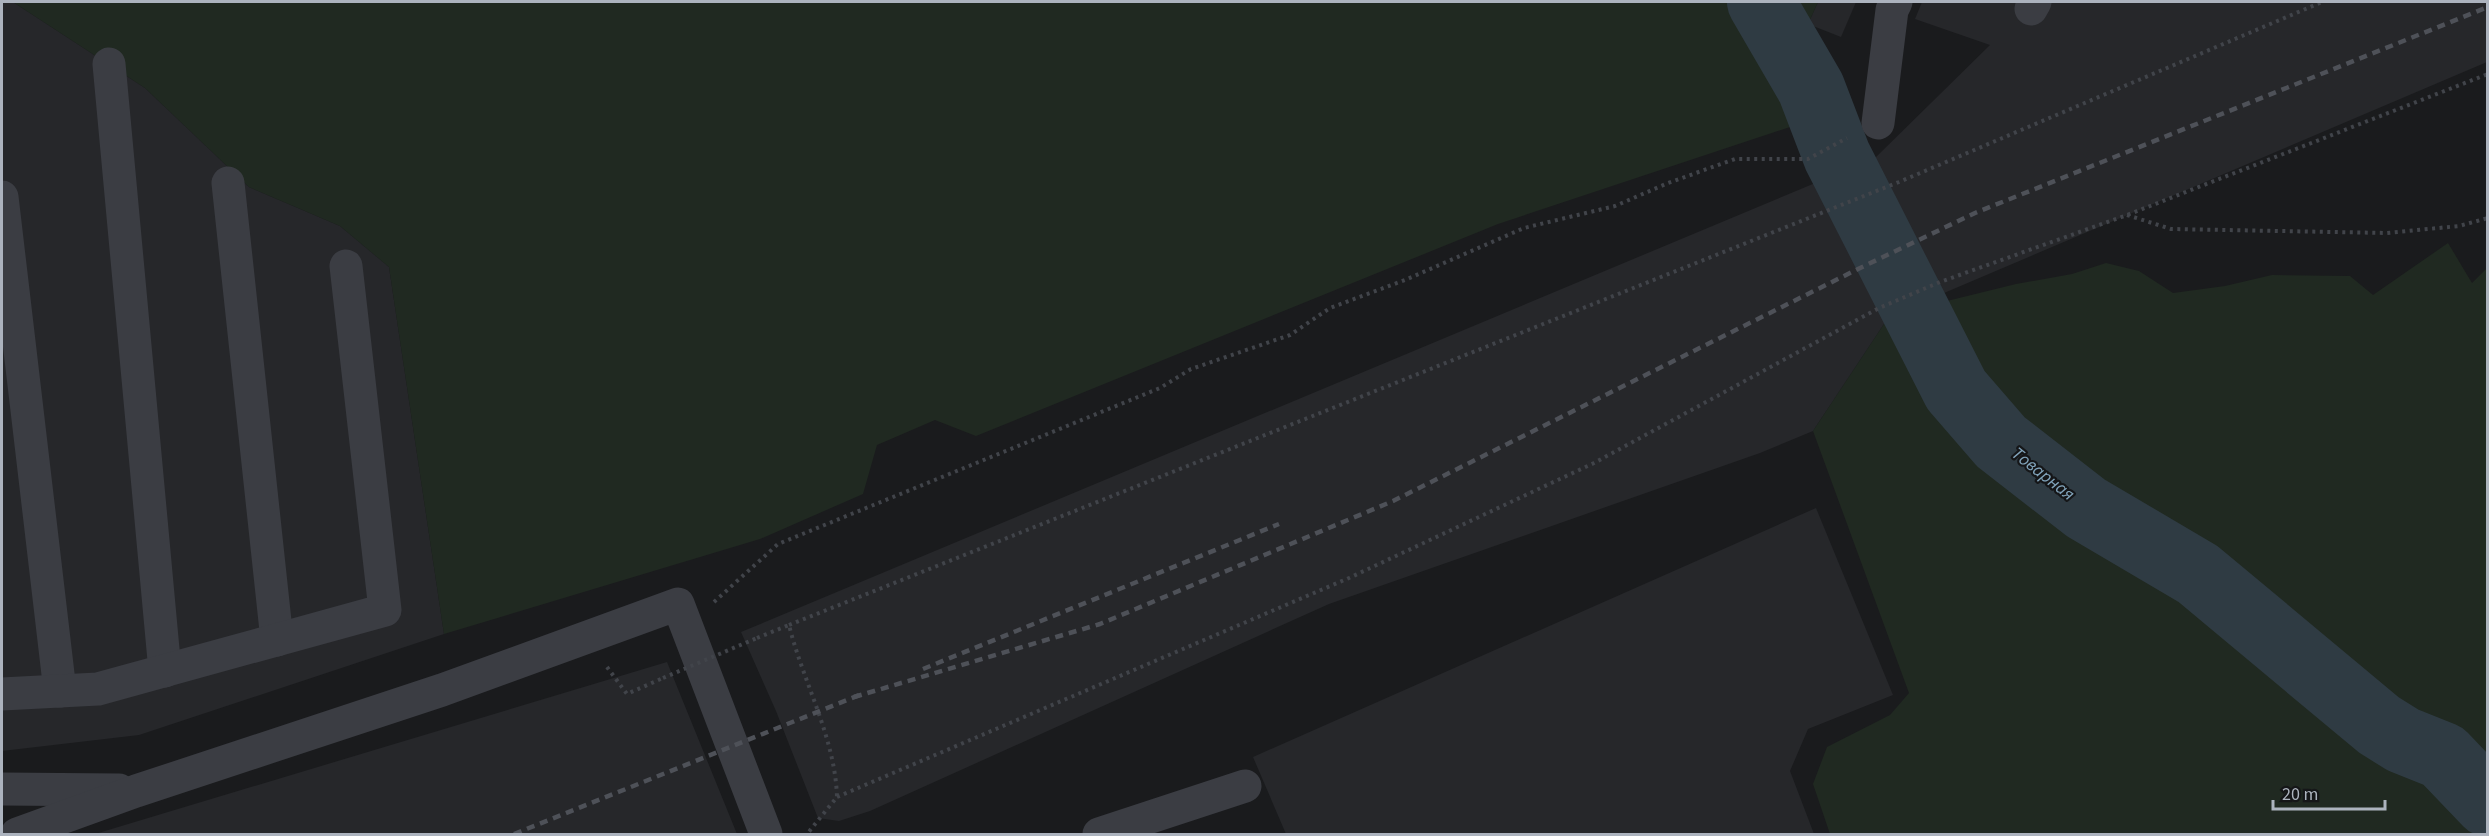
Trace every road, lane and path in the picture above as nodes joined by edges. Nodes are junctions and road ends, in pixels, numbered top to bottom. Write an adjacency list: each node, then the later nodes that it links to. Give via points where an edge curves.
1 (1896, 2): 5 (street)
2 (2322, 2): 11 (path, via 1899,182)
3 (109, 64): 14 (street)
4 (2487, 74): 8 (path)
5 (1865, 129): 12 (path, via 1809,159 1735,159 1615,206 1524,228 1330,308 1290,335 1191,369 1160,387 778,544)
6 (228, 183): 13 (street)
7 (2, 197): 15 (street)
8 (2127, 215): 9 (path, via 2171,229 2377,233 2459,226); 21 (path, via 1879,308 1594,463 1360,573)
9 (2487, 218)
10 (346, 266): 13 (street, via 385,610)
11 (789, 625): 17 (path, bridge); 21 (path, via 836,773)
12 (687, 626): 20 (street, via 678,604 442,690); 23 (street)
13 (277, 640): 14 (street)
14 (165, 671): 15 (street, via 98,689)
15 (60, 691): 16 (street)
16 (2, 694)
17 (627, 694)
18 (1245, 786): 25 (street)
19 (2, 789): 20 (street)
20 (136, 791): 22 (street)
21 (837, 797): 24 (path)
22 (17, 834)
23 (766, 834)
24 (807, 834)
25 (1099, 834)

